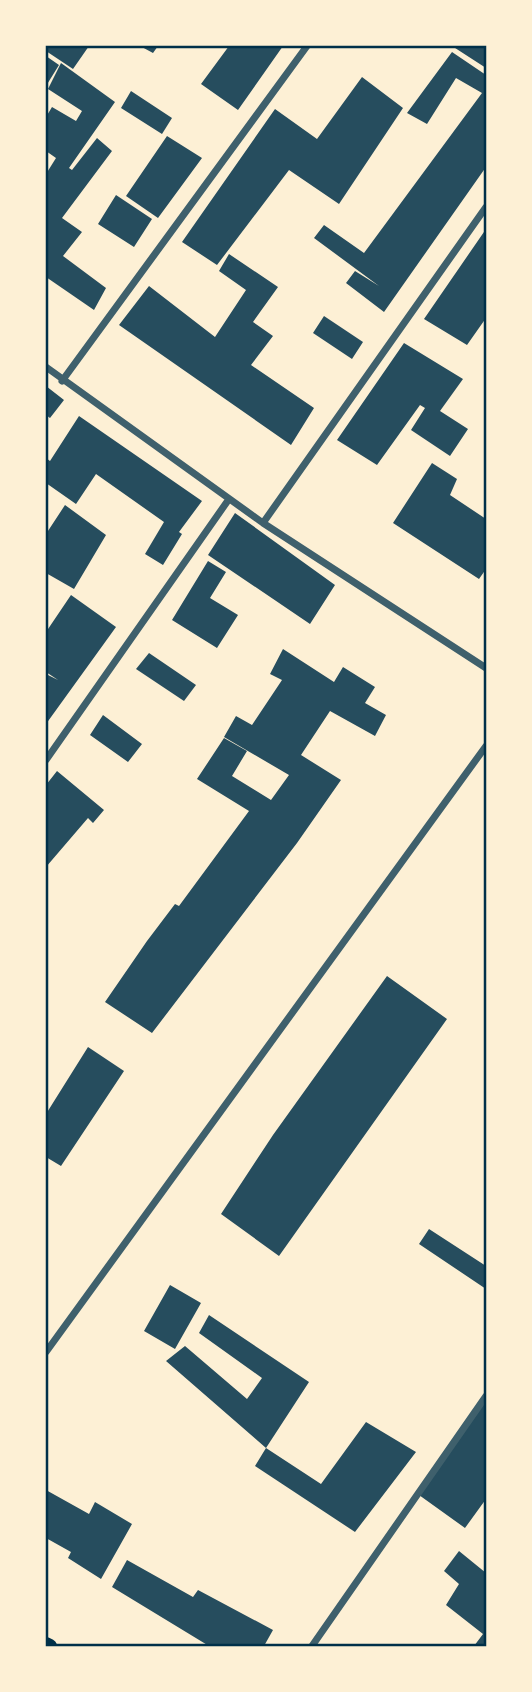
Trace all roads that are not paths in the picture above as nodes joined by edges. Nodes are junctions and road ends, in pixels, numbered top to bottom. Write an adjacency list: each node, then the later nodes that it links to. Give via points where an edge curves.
1 (307, 46): 4 (street)
2 (486, 207): 6 (street)
3 (46, 367): 4 (street)
4 (62, 381): 5 (street)
5 (229, 499): 6 (street); 9 (street)
6 (263, 523): 7 (street)
7 (486, 668)
8 (486, 746): 10 (street)
9 (46, 761)
10 (46, 1352)
11 (486, 1396): 12 (street)
12 (312, 1647)

